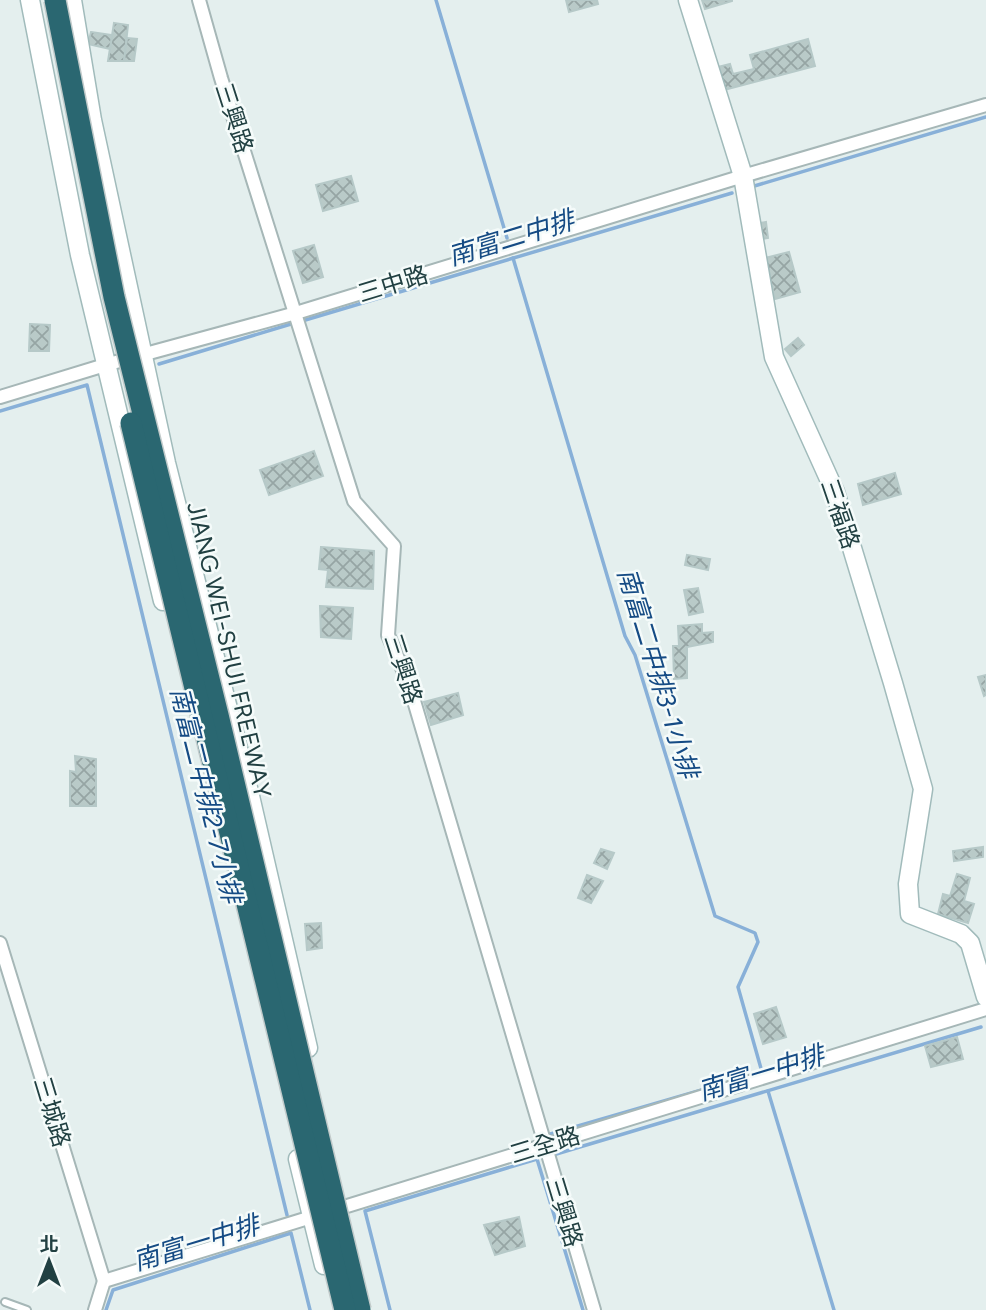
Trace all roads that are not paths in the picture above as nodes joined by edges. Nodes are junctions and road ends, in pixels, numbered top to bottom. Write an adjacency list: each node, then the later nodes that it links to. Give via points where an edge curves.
1 (30, 0): 11 (main road)
2 (41, 0): 24 (highway, JIANG WEI-SHUI FREEWAY, bridge, via 107,322)
3 (55, 0): 25 (highway, JIANG WEI-SHUI FREEWAY, bridge, via 114,297)
4 (72, 0): 10 (main road, via 92,120)
5 (199, 0): 9 (street, 三興路)
6 (688, 0): 8 (main road, 三福路)
7 (986, 106): 8 (street, 三中路)
8 (743, 176): 9 (street, 三中路); 14 (main road, 三福路, via 774,357 835,492 923,789 908,884 910,915 961,934 970,943)
9 (296, 313): 10 (street, 三中路); 16 (street, 三興路, via 354,501 394,546 388,635 409,684)
10 (145, 354): 11 (street, 三中路); 17 (main road, via 166,463 250,796)
11 (105, 365): 12 (street, 三中路); 18 (main road)
12 (0, 397)
13 (0, 943): 19 (street, 三城路)
14 (986, 997)
15 (986, 1009): 16 (street, 三全路)
16 (544, 1144): 17 (street, 三全路); 27 (street, 三興路)
17 (345, 1208): 18 (street, 三全路); 26 (main road)
18 (312, 1218): 19 (street, 三全路); 23 (main road)
19 (104, 1281): 22 (street)
20 (5, 1302): 21 (lane)
21 (23, 1309)
22 (95, 1310)
23 (335, 1310)
24 (345, 1310)
25 (360, 1310)
26 (370, 1310)
27 (593, 1310)

